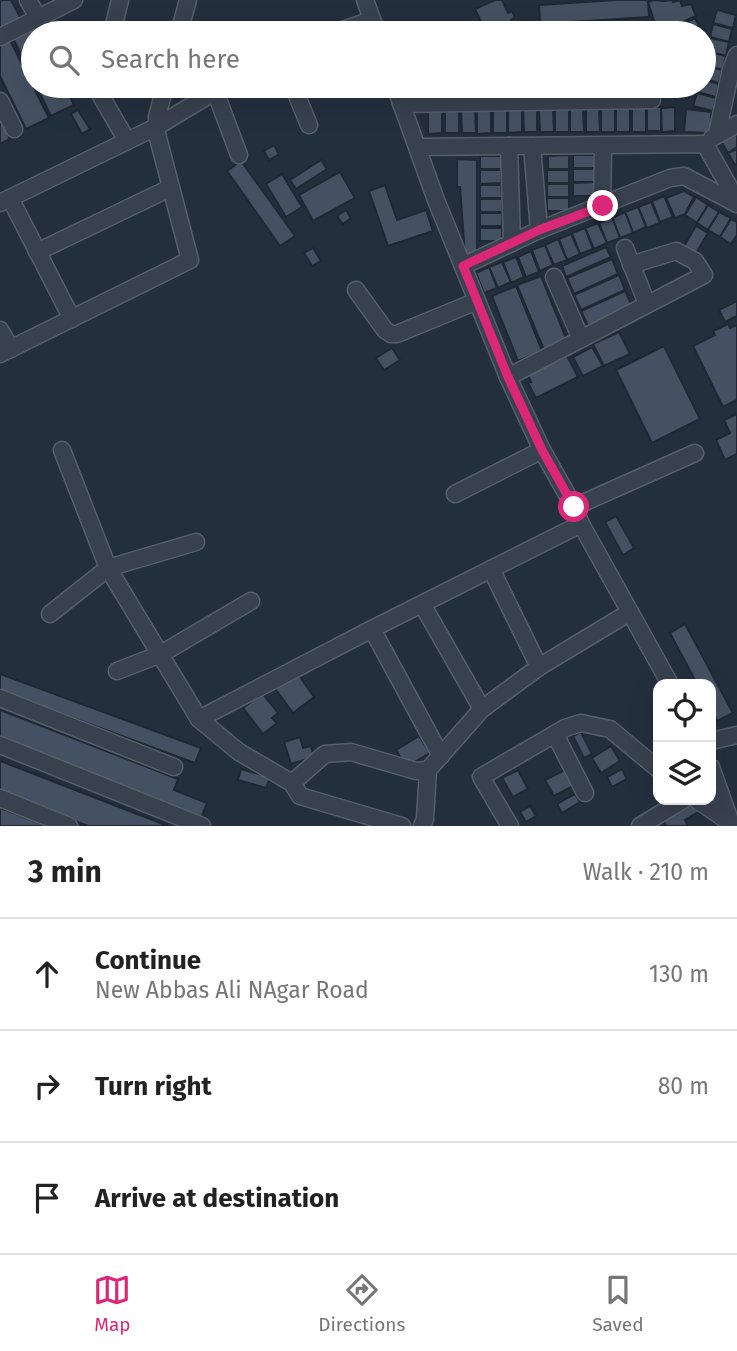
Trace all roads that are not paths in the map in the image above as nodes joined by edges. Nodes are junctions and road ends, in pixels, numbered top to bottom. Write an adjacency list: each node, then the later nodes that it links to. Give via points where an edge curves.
1 (28, 0): 6 (street)
2 (74, 0): 6 (street)
3 (120, 0): 9 (street)
4 (188, 0): 10 (street)
5 (365, 0): 11 (street)
6 (38, 18): 7 (street); 8 (street)
7 (32, 21)
8 (40, 21)
9 (115, 21)
10 (182, 21)
11 (373, 21)
12 (21, 26): 13 (street)
13 (0, 37)
14 (737, 55): 28 (street)
15 (102, 98): 29 (street)
16 (163, 98): 26 (street)
17 (204, 98): 26 (street)
18 (223, 98): 34 (street)
19 (298, 98): 25 (street)
20 (399, 98): 23 (street)
21 (652, 100): 23 (street)
22 (0, 101): 27 (street)
23 (401, 104): 33 (street)
24 (737, 124): 28 (street)
25 (309, 125)
26 (156, 127): 29 (street); 35 (street)
27 (14, 129)
28 (711, 139): 32 (street); 37 (street)
29 (127, 141): 36 (street)
30 (509, 146): 31 (street); 33 (street); 40 (street)
31 (533, 146): 32 (street); 39 (street)
32 (603, 146): 38 (street)
33 (418, 147): 44 (street)
34 (239, 155)
35 (170, 188): 42 (street); 49 (street, via 190,260)
36 (5, 200): 42 (street)
37 (737, 202): 38 (street, via 684,176)
38 (603, 206): 39 (street)
39 (539, 230): 40 (street)
40 (512, 243): 44 (street)
41 (625, 248): 43 (street)
42 (37, 251): 49 (street)
43 (632, 265): 48 (street); 48 (street, via 676,251 695,261 704,275)
44 (463, 266): 47 (street)
45 (554, 276): 51 (street)
46 (356, 290): 47 (street, via 391,334)
47 (477, 301): 53 (street)
48 (647, 304): 51 (street)
49 (72, 319): 52 (street)
50 (0, 330): 52 (street)
51 (581, 339): 53 (street)
52 (5, 352)
53 (508, 377): 55 (street)
54 (62, 450): 61 (street)
55 (542, 450): 57 (street); 58 (street)
56 (695, 453): 58 (street)
57 (455, 494)
58 (574, 507): 59 (street)
59 (581, 524): 62 (street); 65 (street)
60 (196, 542): 61 (street)
61 (108, 568): 66 (street); 68 (street)
62 (491, 569): 64 (street); 69 (street)
63 (251, 601): 68 (street)
64 (422, 604): 67 (street); 73 (street)
65 (630, 612): 69 (street); 71 (street)
66 (50, 614)
67 (372, 629): 74 (street); 79 (street)
68 (161, 654): 70 (street); 74 (street)
69 (539, 667): 73 (street)
70 (117, 671)
71 (667, 679)
72 (0, 698): 81 (street)
73 (482, 709): 79 (street)
74 (199, 719): 84 (street, via 239,752)
75 (555, 734): 80 (street, via 581,723 610,729); 85 (street); 95 (street, via 481,777)
76 (737, 735): 77 (street)
77 (716, 740)
78 (0, 746): 92 (street)
79 (441, 755): 82 (street)
80 (653, 765)
81 (174, 766)
82 (428, 770): 84 (street, via 416,771 351,752 325,754); 94 (street)
83 (716, 782): 90 (street)
84 (292, 783): 93 (street, via 300,796)
85 (585, 793)
86 (0, 798): 91 (street)
87 (677, 805): 89 (street)
88 (704, 805): 90 (street)
89 (659, 821): 96 (street)
90 (732, 824)
91 (69, 826)
92 (202, 826)
93 (402, 826)
94 (422, 826)
95 (510, 826)
96 (640, 826)

